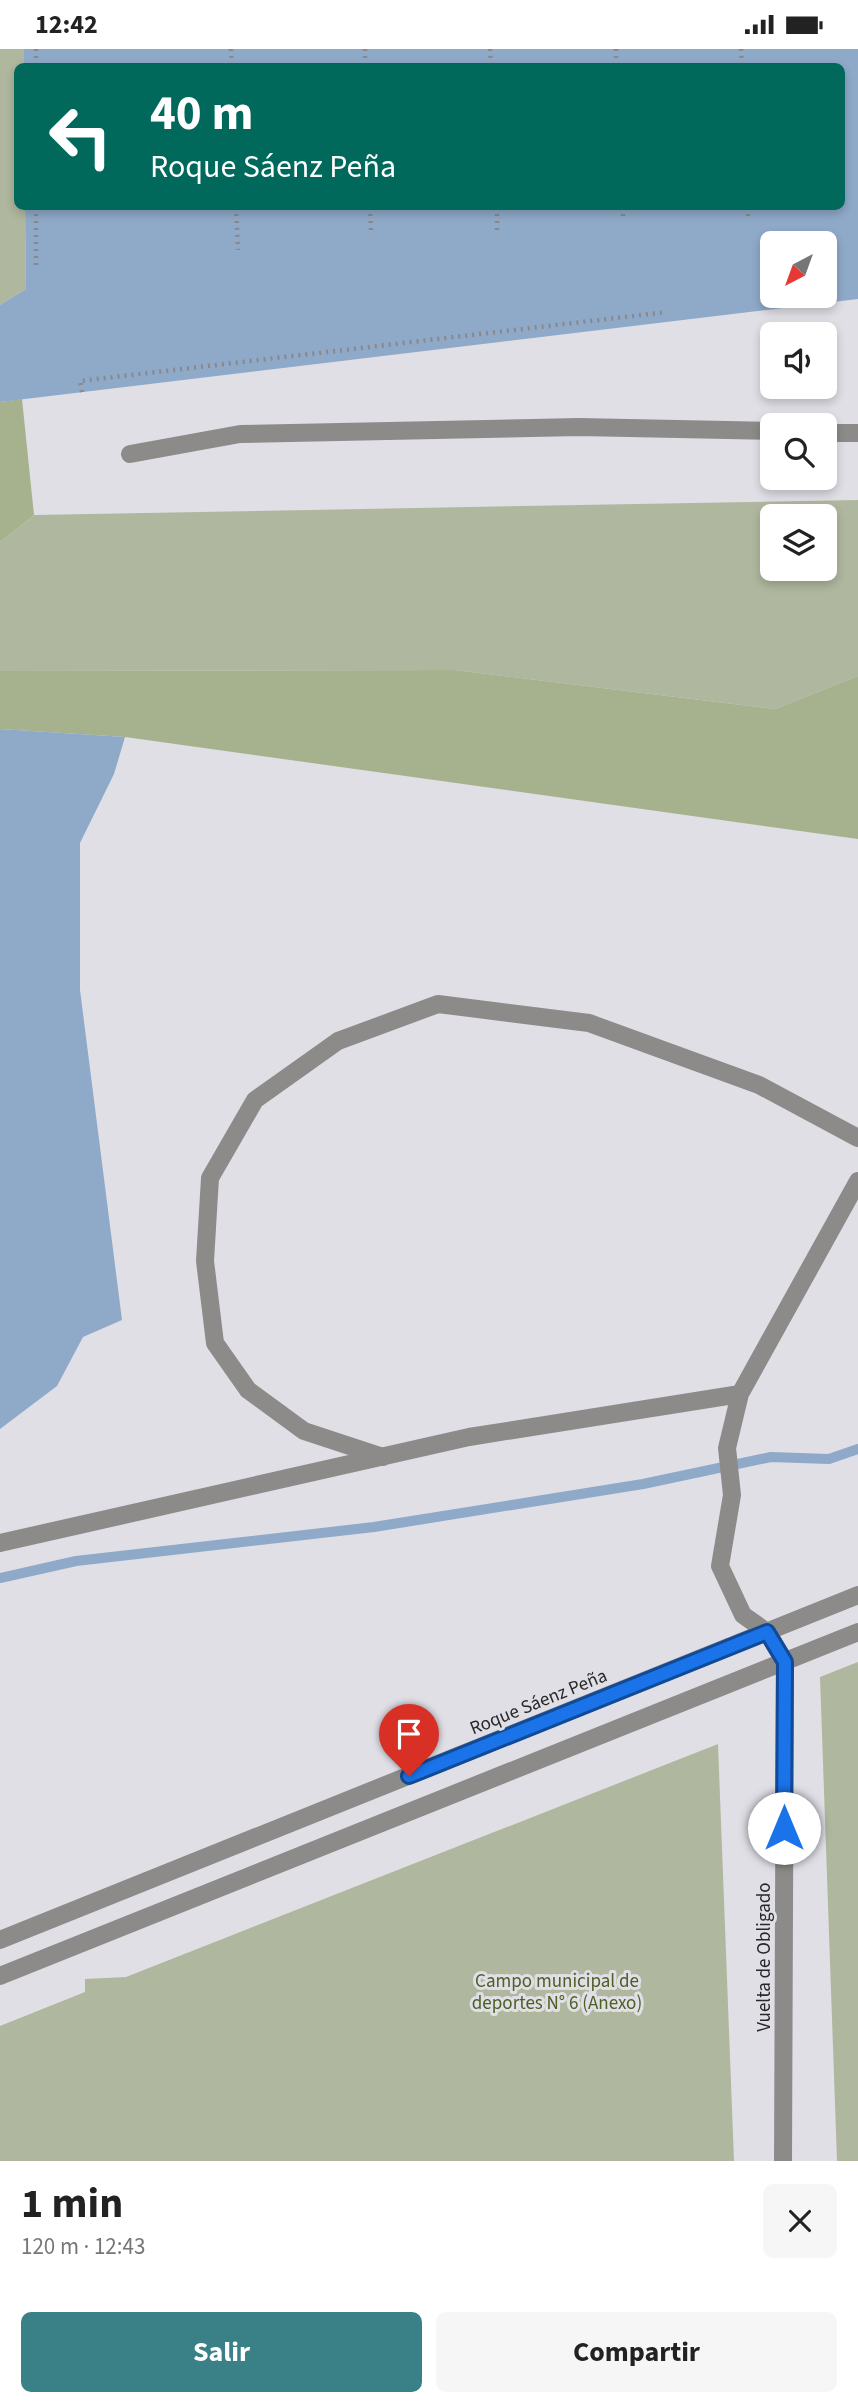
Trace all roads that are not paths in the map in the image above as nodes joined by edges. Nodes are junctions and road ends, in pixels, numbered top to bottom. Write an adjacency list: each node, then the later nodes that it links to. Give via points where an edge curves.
1 (760, 431): 4 (street, via 579,427 264,433)
2 (837, 433): 3 (street)
3 (858, 433)
4 (130, 454)
5 (858, 1138): 8 (street, via 759,1085 589,1023 439,1004 338,1041 255,1100 210,1178 205,1262 215,1343 247,1390 304,1431)
6 (858, 1181): 7 (street)
7 (740, 1394): 8 (street, via 469,1437); 11 (street, via 727,1448 732,1495 720,1566 743,1615)
8 (383, 1457): 9 (street)
9 (0, 1543)
10 (858, 1595): 11 (street, Roque Sáenz Peña)
11 (767, 1632): 13 (street); 14 (street, Roque Sáenz Peña)
12 (858, 1632): 13 (street)
13 (785, 1662): 15 (street); 16 (street, Vuelta de Obligado)
14 (0, 1940)
15 (0, 1976)
16 (783, 2161)

